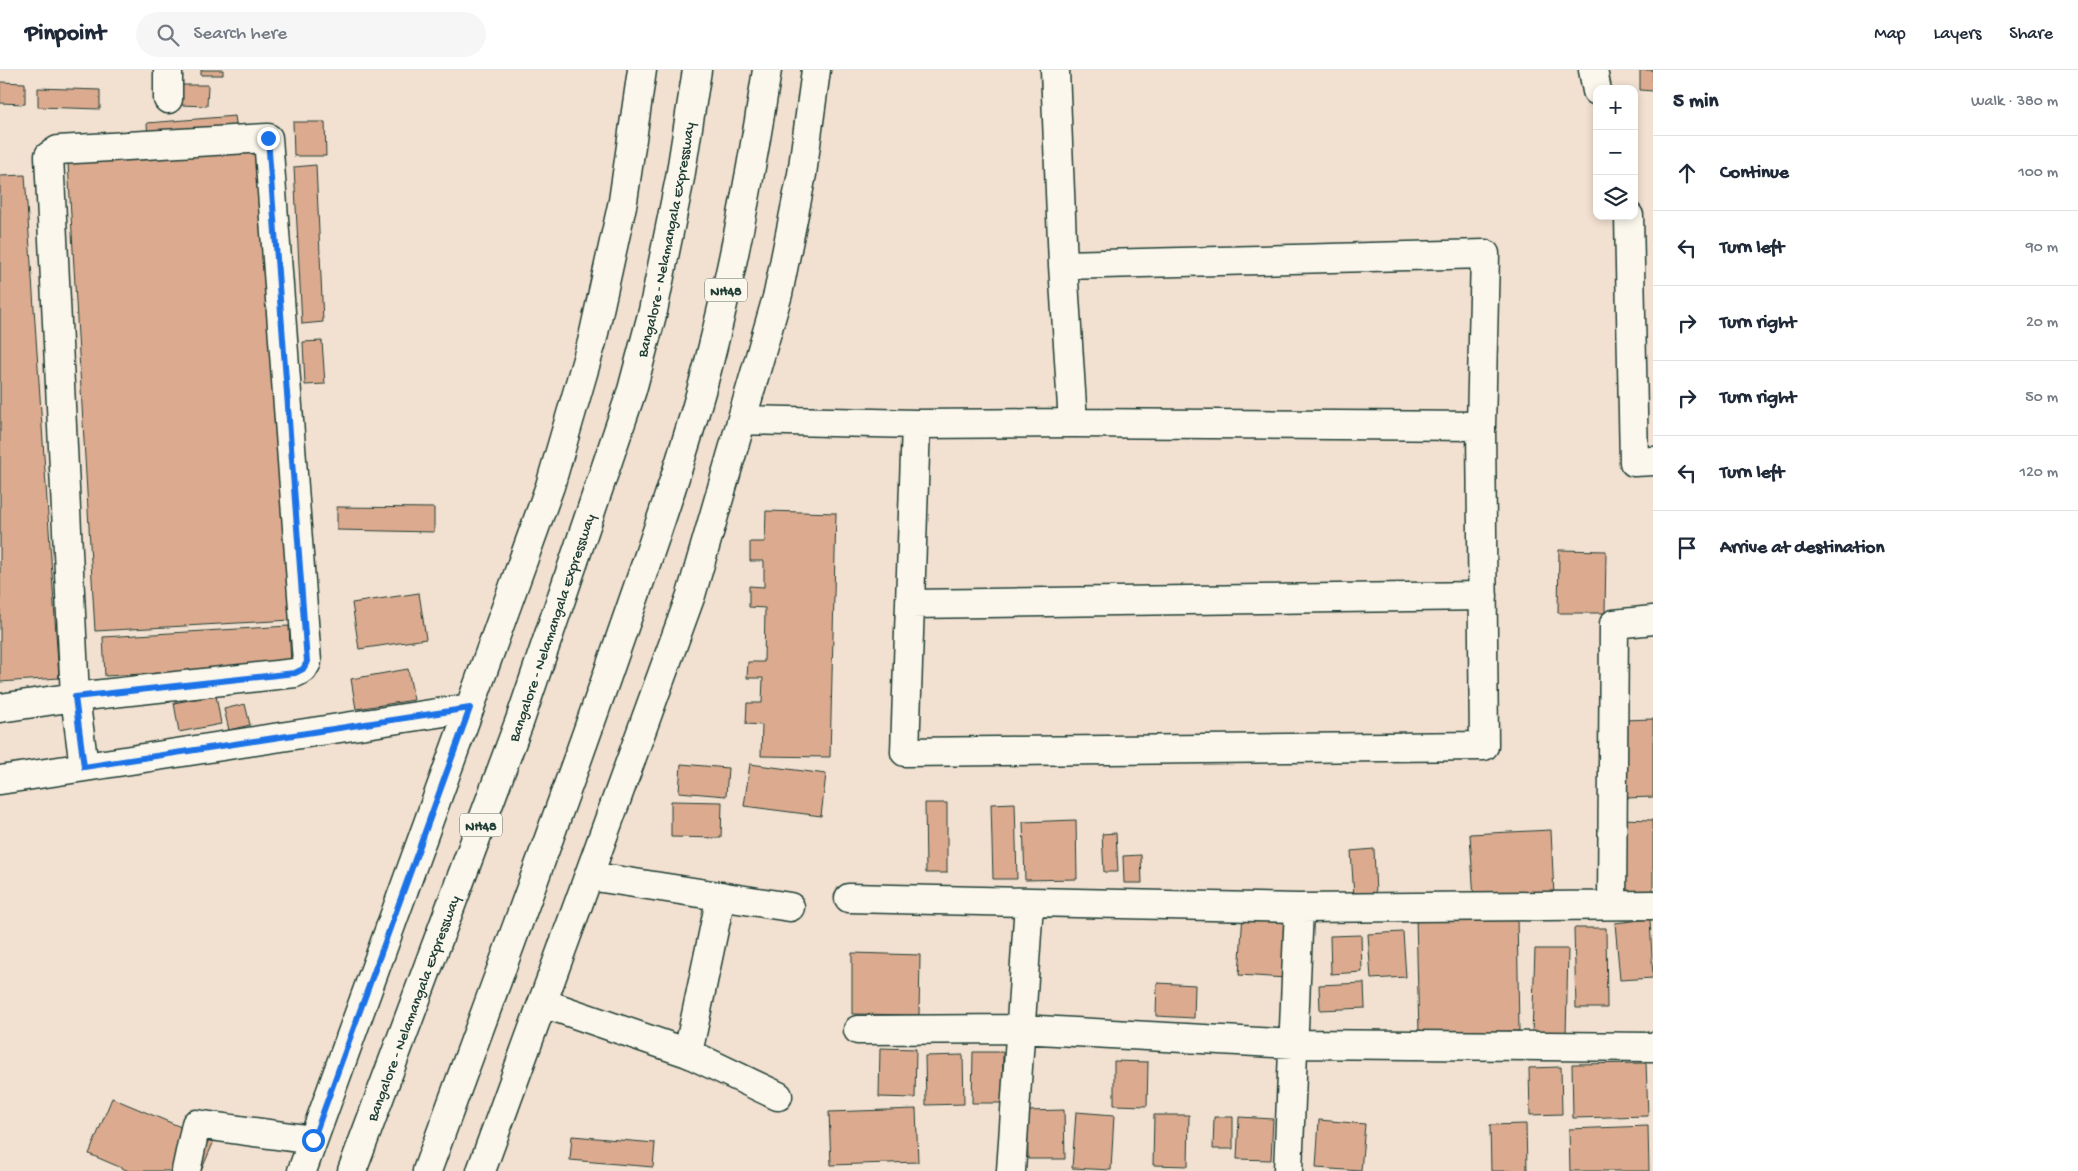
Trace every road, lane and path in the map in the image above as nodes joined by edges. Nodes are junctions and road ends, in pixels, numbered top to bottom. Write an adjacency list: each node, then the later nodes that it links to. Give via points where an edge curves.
1 (168, 70): 9 (main road)
2 (642, 70): 23 (main road, via 623,201 592,342 550,486)
3 (697, 70): 44 (main road, Bangalore - Nelamangala Expressway / NH48, via 680,178 653,311 632,390 520,720)
4 (767, 70): 45 (main road, NH48, via 733,262 707,368 666,505 568,789)
5 (816, 70): 13 (main road, via 802,174 778,294)
6 (1055, 70): 11 (main road)
7 (1593, 70): 8 (main road)
8 (1596, 85)
9 (168, 98)
10 (1630, 220): 12 (main road)
11 (1063, 265): 14 (main road); 16 (main road, via 1485,254)
12 (1641, 308): 17 (main road, via 1634,462)
13 (742, 420): 15 (main road); 26 (main road, via 691,595)
14 (1073, 422): 15 (main road); 16 (main road)
15 (916, 424): 19 (main road)
16 (1481, 426): 18 (main road)
17 (1653, 462)
18 (1483, 596): 19 (main road); 19 (main road, via 1484,746 905,752)
19 (910, 604)
20 (1653, 620): 30 (main road, via 1614,624)
21 (75, 697): 21 (main road, via 295,673 307,662 268,138 58,150 51,152 48,158); 22 (main road); 24 (main road)
22 (0, 708)
23 (470, 708): 24 (main road); 41 (main road)
24 (84, 767): 25 (main road)
25 (0, 780)
26 (589, 876): 27 (main road); 34 (main road)
27 (720, 896): 32 (main road); 39 (main road)
28 (849, 898): 29 (main road)
29 (1029, 903): 33 (main road); 35 (main road)
30 (1612, 905): 31 (main road); 33 (main road)
31 (1653, 905)
32 (790, 907)
33 (1299, 908): 37 (main road)
34 (543, 1003): 39 (main road); 46 (main road)
35 (1020, 1029): 36 (main road); 37 (main road); 47 (main road)
36 (858, 1030)
37 (1294, 1044): 38 (main road); 48 (main road)
38 (1653, 1047)
39 (688, 1053): 40 (main road)
40 (778, 1096)
41 (313, 1140): 42 (main road, via 196,1124); 43 (main road)
42 (186, 1171)
43 (302, 1171)
44 (352, 1171)
45 (426, 1171)
46 (481, 1171)
47 (1011, 1171)
48 (1288, 1171)

